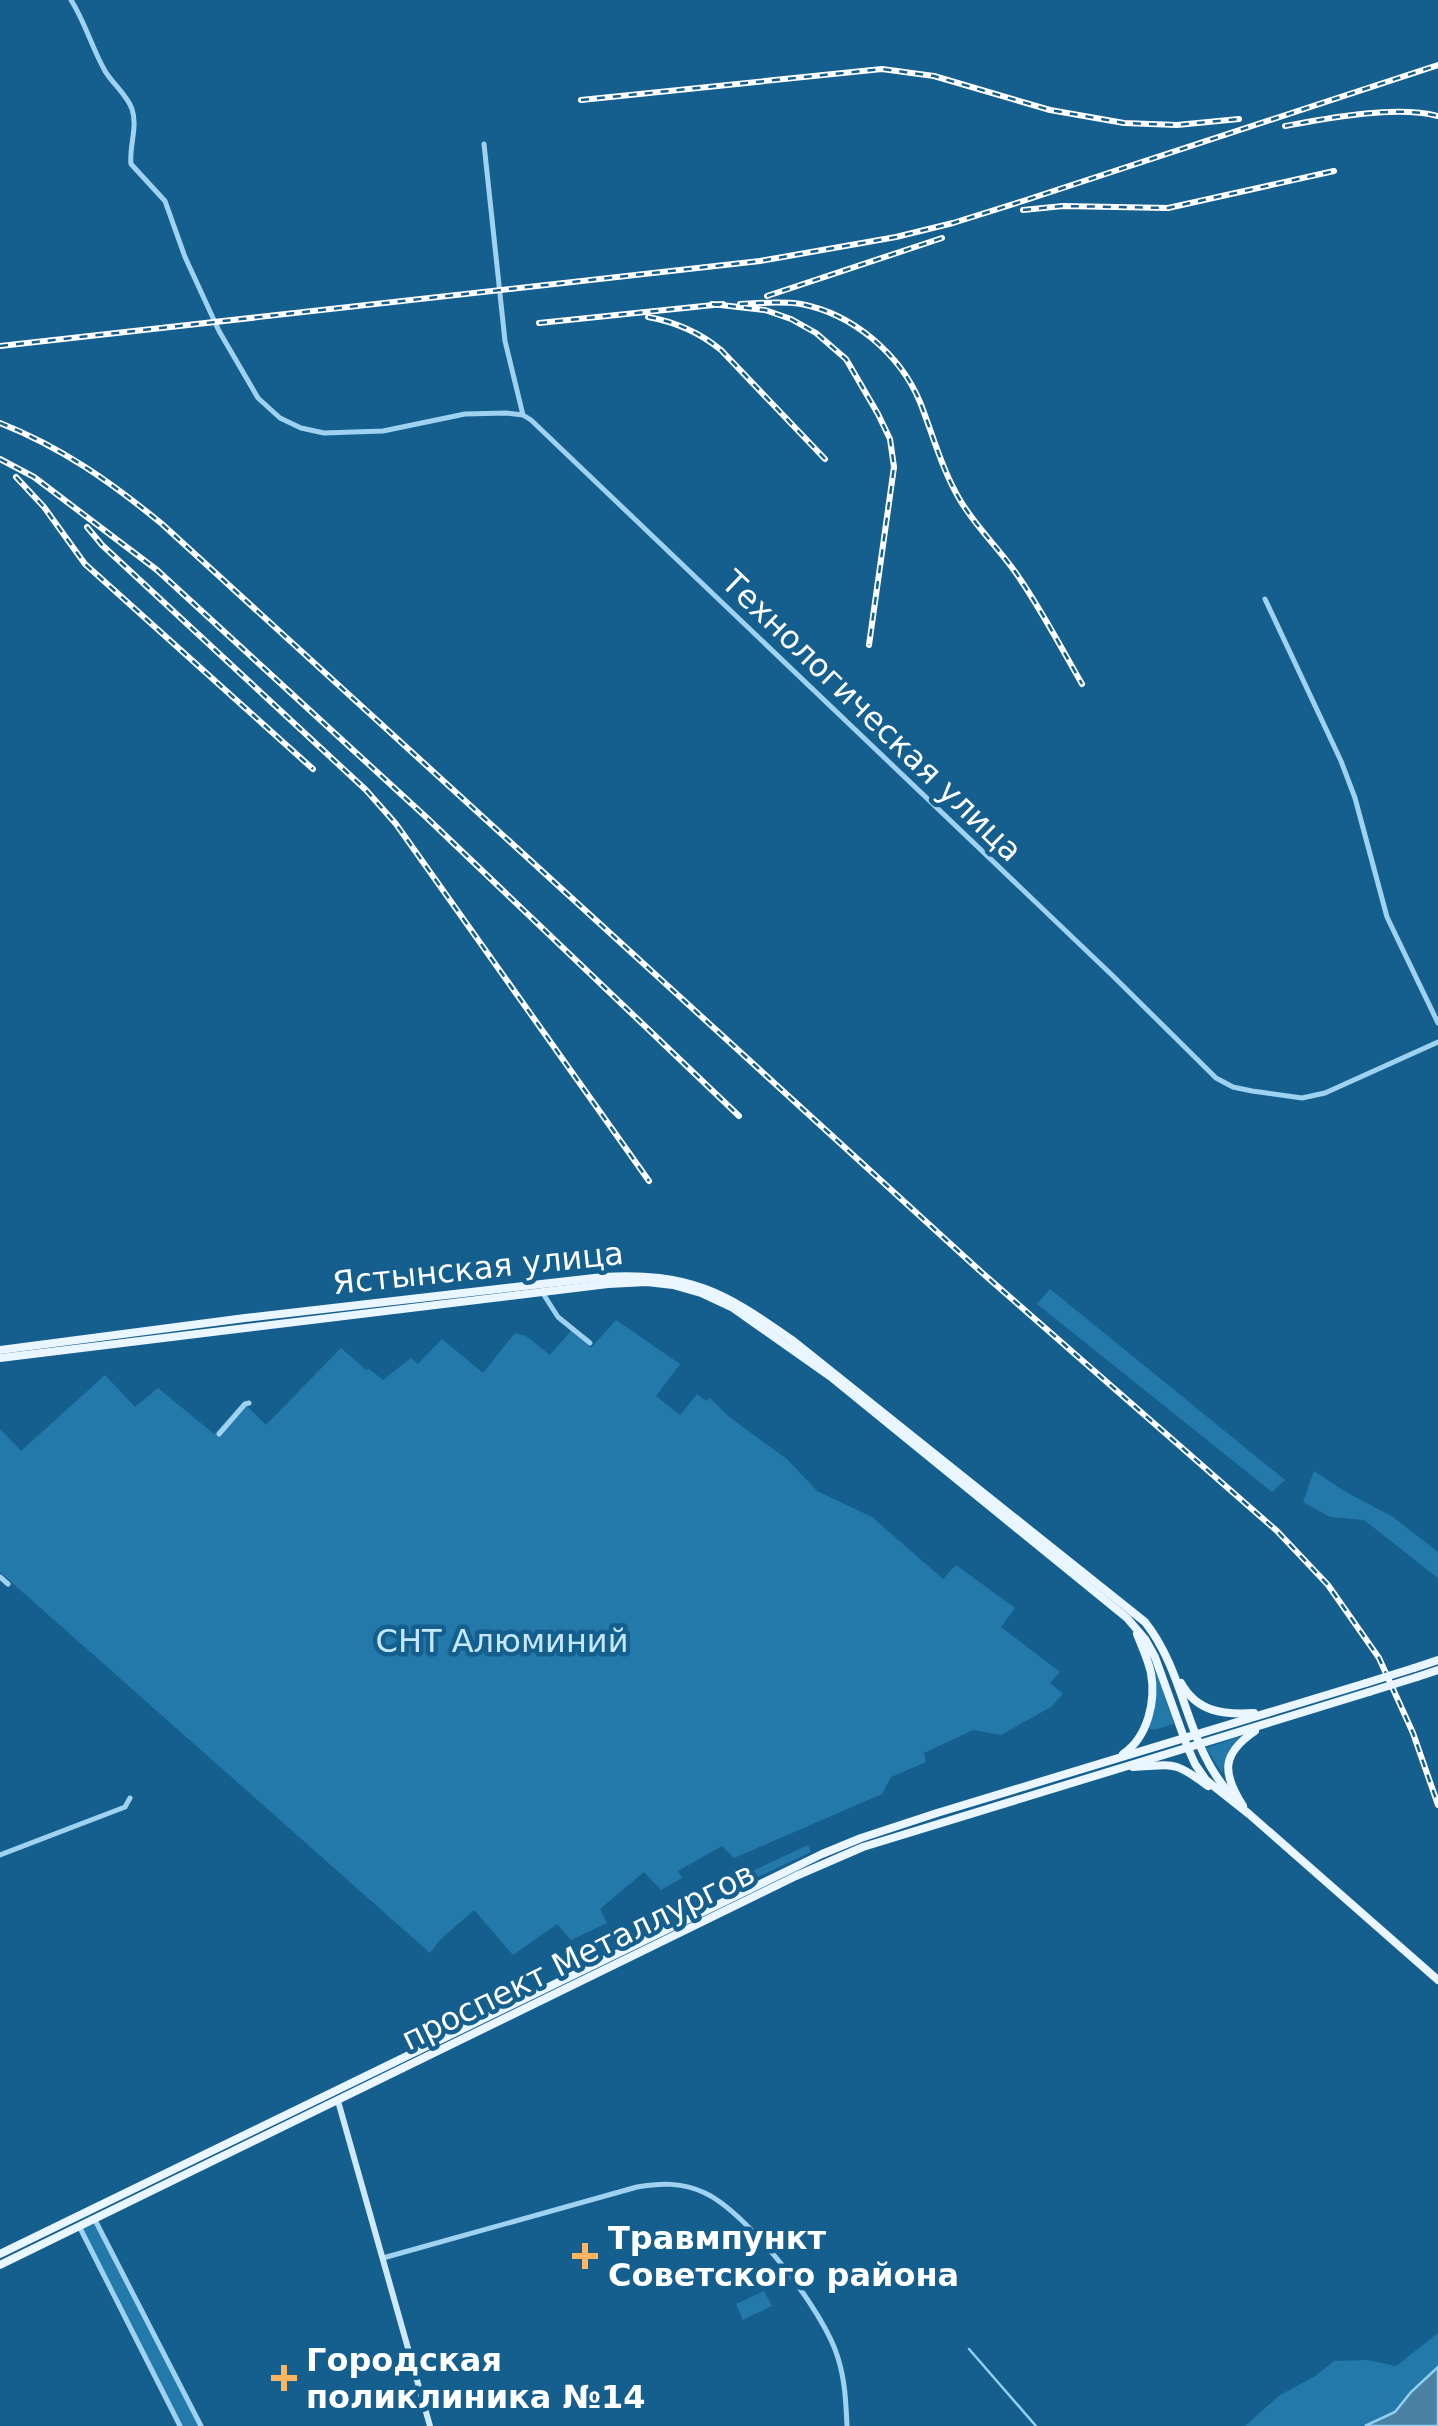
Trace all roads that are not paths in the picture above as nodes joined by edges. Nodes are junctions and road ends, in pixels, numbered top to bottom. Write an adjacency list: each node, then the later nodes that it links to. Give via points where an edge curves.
1 (71, 0): 3 (street, via 132,109 131,164 166,201 219,331 258,398 280,418 324,433 383,431 465,414)
2 (484, 144): 3 (street, via 505,341)
3 (523, 416): 6 (street, Технологическая улица, via 1216,1078 1302,1098)
4 (1265, 599): 5 (street, via 1341,761 1387,917)
5 (1438, 1023)
6 (1438, 1042)
7 (542, 1292): 8 (street, via 558,1317); 9 (main road, Ястынская улица); 14 (main road, Ястынская улица, via 647,1282 733,1308 845,1388)
8 (590, 1344)
9 (0, 1354): 16 (main road, Ястынская улица, via 603,1277 685,1282 751,1311 864,1395 1130,1608)
10 (249, 1403): 11 (street)
11 (218, 1434)
12 (0, 1577): 13 (street)
13 (8, 1584)
14 (1127, 1618): 23 (main road, Ястынская улица, via 1155,1657); 24 (main road, via 1148,1661 1152,1695 1139,1739)
15 (1438, 1660): 18 (main road)
16 (1172, 1668): 20 (main road, via 1206,1708); 22 (main road, Ястынская улица)
17 (1438, 1670): 18 (main road)
18 (1415, 1672): 19 (main road, bridge)
19 (1368, 1688): 20 (main road); 21 (main road)
20 (1269, 1713): 22 (main road)
21 (1265, 1724): 22 (main road); 26 (main road, via 1236,1745 1227,1771)
22 (1196, 1739): 23 (main road, проспект Металлургов); 26 (main road, Ястынская улица, via 1212,1772)
23 (1185, 1742): 24 (main road, проспект Металлургов); 26 (main road, Ястынская улица, via 1206,1780)
24 (1119, 1763): 26 (main road, via 1179,1767); 29 (main road, проспект Металлургов, via 852,1852)
25 (130, 1798): 27 (street, via 125,1807)
26 (1249, 1814): 28 (main road)
27 (0, 1855)
28 (1438, 1980)
29 (335, 2097): 30 (main road, проспект Металлургов); 33 (main road)
30 (92, 2215): 31 (main road, проспект Металлургов); 36 (street)
31 (77, 2222): 32 (main road, проспект Металлургов); 34 (main road, проспект Металлургов); 35 (street)
32 (0, 2254)
33 (383, 2258): 37 (main road); 38 (street, via 638,2187 663,2183 706,2193 754,2232 827,2331)
34 (0, 2266)
35 (180, 2426)
36 (200, 2426)
37 (430, 2426)
38 (848, 2426)

